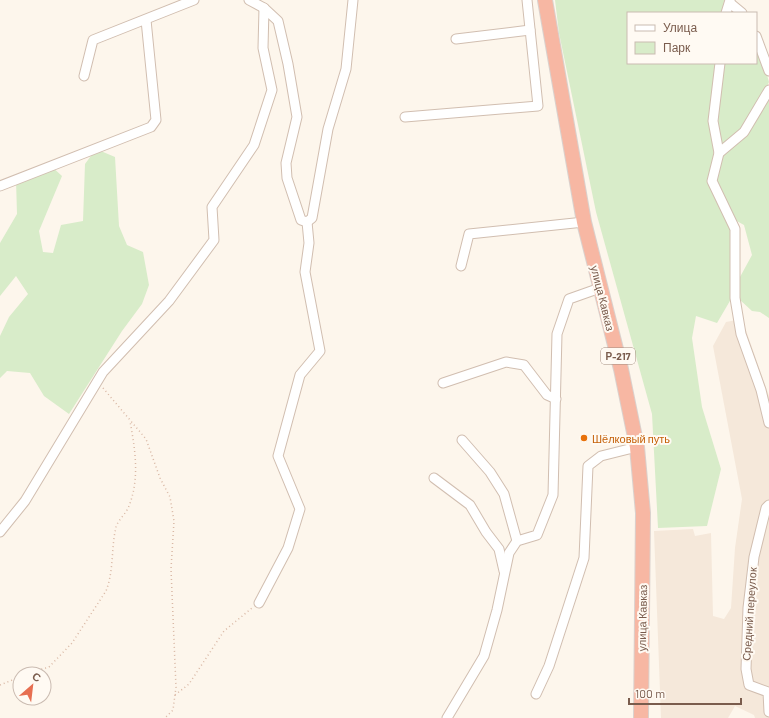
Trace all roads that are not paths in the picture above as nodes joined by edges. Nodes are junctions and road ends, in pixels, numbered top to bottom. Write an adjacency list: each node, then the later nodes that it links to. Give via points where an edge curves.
1 (194, 0): 10 (street)
2 (249, 0): 7 (street)
3 (353, 0): 21 (street, via 346,69 328,129 312,218)
4 (526, 0): 11 (street)
5 (545, 0): 22 (highway, улица Кавказ / Р-217)
6 (730, 1): 8 (street); 9 (street)
7 (264, 8): 21 (street, via 278,21 288,64 297,117 286,163 287,178 301,220); 32 (street, via 263,48 272,90 254,146 212,207 214,240 169,301 103,372 26,501)
8 (726, 12)
9 (741, 12)
10 (146, 20): 16 (street, via 93,40); 20 (street, via 156,120 151,127)
11 (530, 30): 12 (street); 18 (street, via 538,106)
12 (456, 39)
13 (757, 39): 15 (street)
14 (720, 64): 19 (street, via 713,120)
15 (769, 71)
16 (84, 76)
17 (769, 90): 19 (street, via 744,132)
18 (405, 117)
19 (719, 153): 27 (street, via 712,181 735,229 735,298 741,334 761,390)
20 (0, 186)
21 (307, 222): 35 (street, via 309,243 305,272 320,351 300,375 278,456 300,509 288,548)
22 (584, 222): 23 (street, via 469,234); 24 (highway, улица Кавказ / Р-217)
23 (461, 266)
24 (600, 288): 26 (street, via 569,299 557,334); 29 (highway, улица Кавказ / Р-217)
25 (443, 382): 26 (street, via 506,362 524,365 547,394)
26 (556, 399): 33 (street, via 553,495 537,536)
27 (769, 424)
28 (462, 440): 33 (street, via 490,472 504,494)
29 (637, 447): 37 (street, via 601,456 588,466 584,558 549,666); 40 (highway, улица Кавказ / Р-217, via 643,513)
30 (434, 478): 34 (street, via 470,505 499,549)
31 (769, 505): 36 (street, Средний переулок, via 766,508 754,557 745,648 749,685)
32 (0, 532)
33 (517, 541): 34 (street, via 509,553)
34 (504, 575): 39 (street, via 484,656)
35 (259, 603)
36 (768, 691): 38 (street, Средний переулок)
37 (536, 694)
38 (769, 712)
39 (447, 718)
40 (641, 718)

